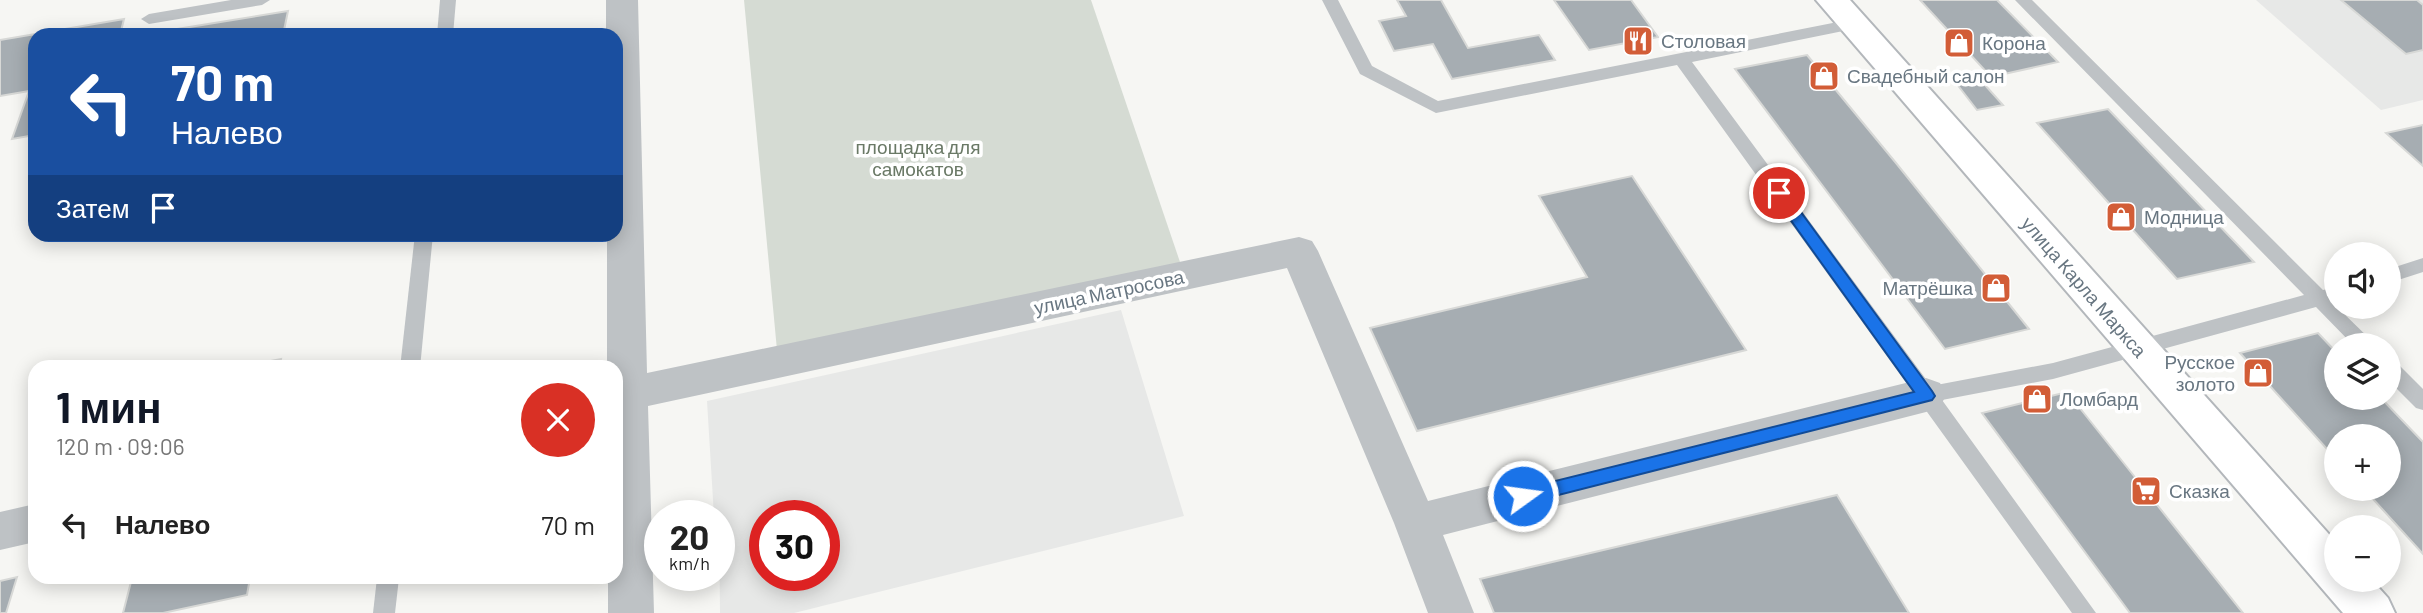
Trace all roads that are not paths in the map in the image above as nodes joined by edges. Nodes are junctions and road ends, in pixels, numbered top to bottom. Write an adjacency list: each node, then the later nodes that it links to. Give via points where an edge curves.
1 (261, 0): 7 (lane)
2 (448, 0): 8 (lane)
3 (622, 0): 9 (street)
4 (1330, 0): 10 (lane, via 1366,70 1436,107)
5 (2022, 0): 15 (lane)
6 (1842, 12): 10 (lane); 19 (main road, улица Карла Маркса)
7 (149, 19)
8 (446, 28)
9 (622, 28)
10 (1681, 58): 24 (lane)
11 (423, 242): 20 (lane)
12 (622, 242): 21 (street)
13 (2423, 265): 14 (lane)
14 (2401, 272)
15 (2324, 292)
16 (2324, 297): 19 (lane)
17 (2346, 319): 18 (lane)
18 (2357, 333)
19 (2137, 347): 24 (lane, via 2053,371); 30 (main road, улица Карла Маркса)
20 (411, 360)
21 (622, 360)
22 (2401, 380): 25 (lane)
23 (623, 394): 27 (street, улица Матросова, via 1299,251)
24 (1926, 396): 27 (street); 36 (lane)
25 (2423, 402)
26 (623, 418): 34 (street)
27 (1416, 523): 35 (street, улица Матросова)
28 (28, 525): 29 (street)
29 (0, 531)
30 (2324, 559)
31 (387, 584): 33 (lane)
32 (2353, 592): 37 (main road)
33 (384, 613)
34 (631, 613)
35 (1451, 613)
36 (2085, 613)
37 (2372, 613)

